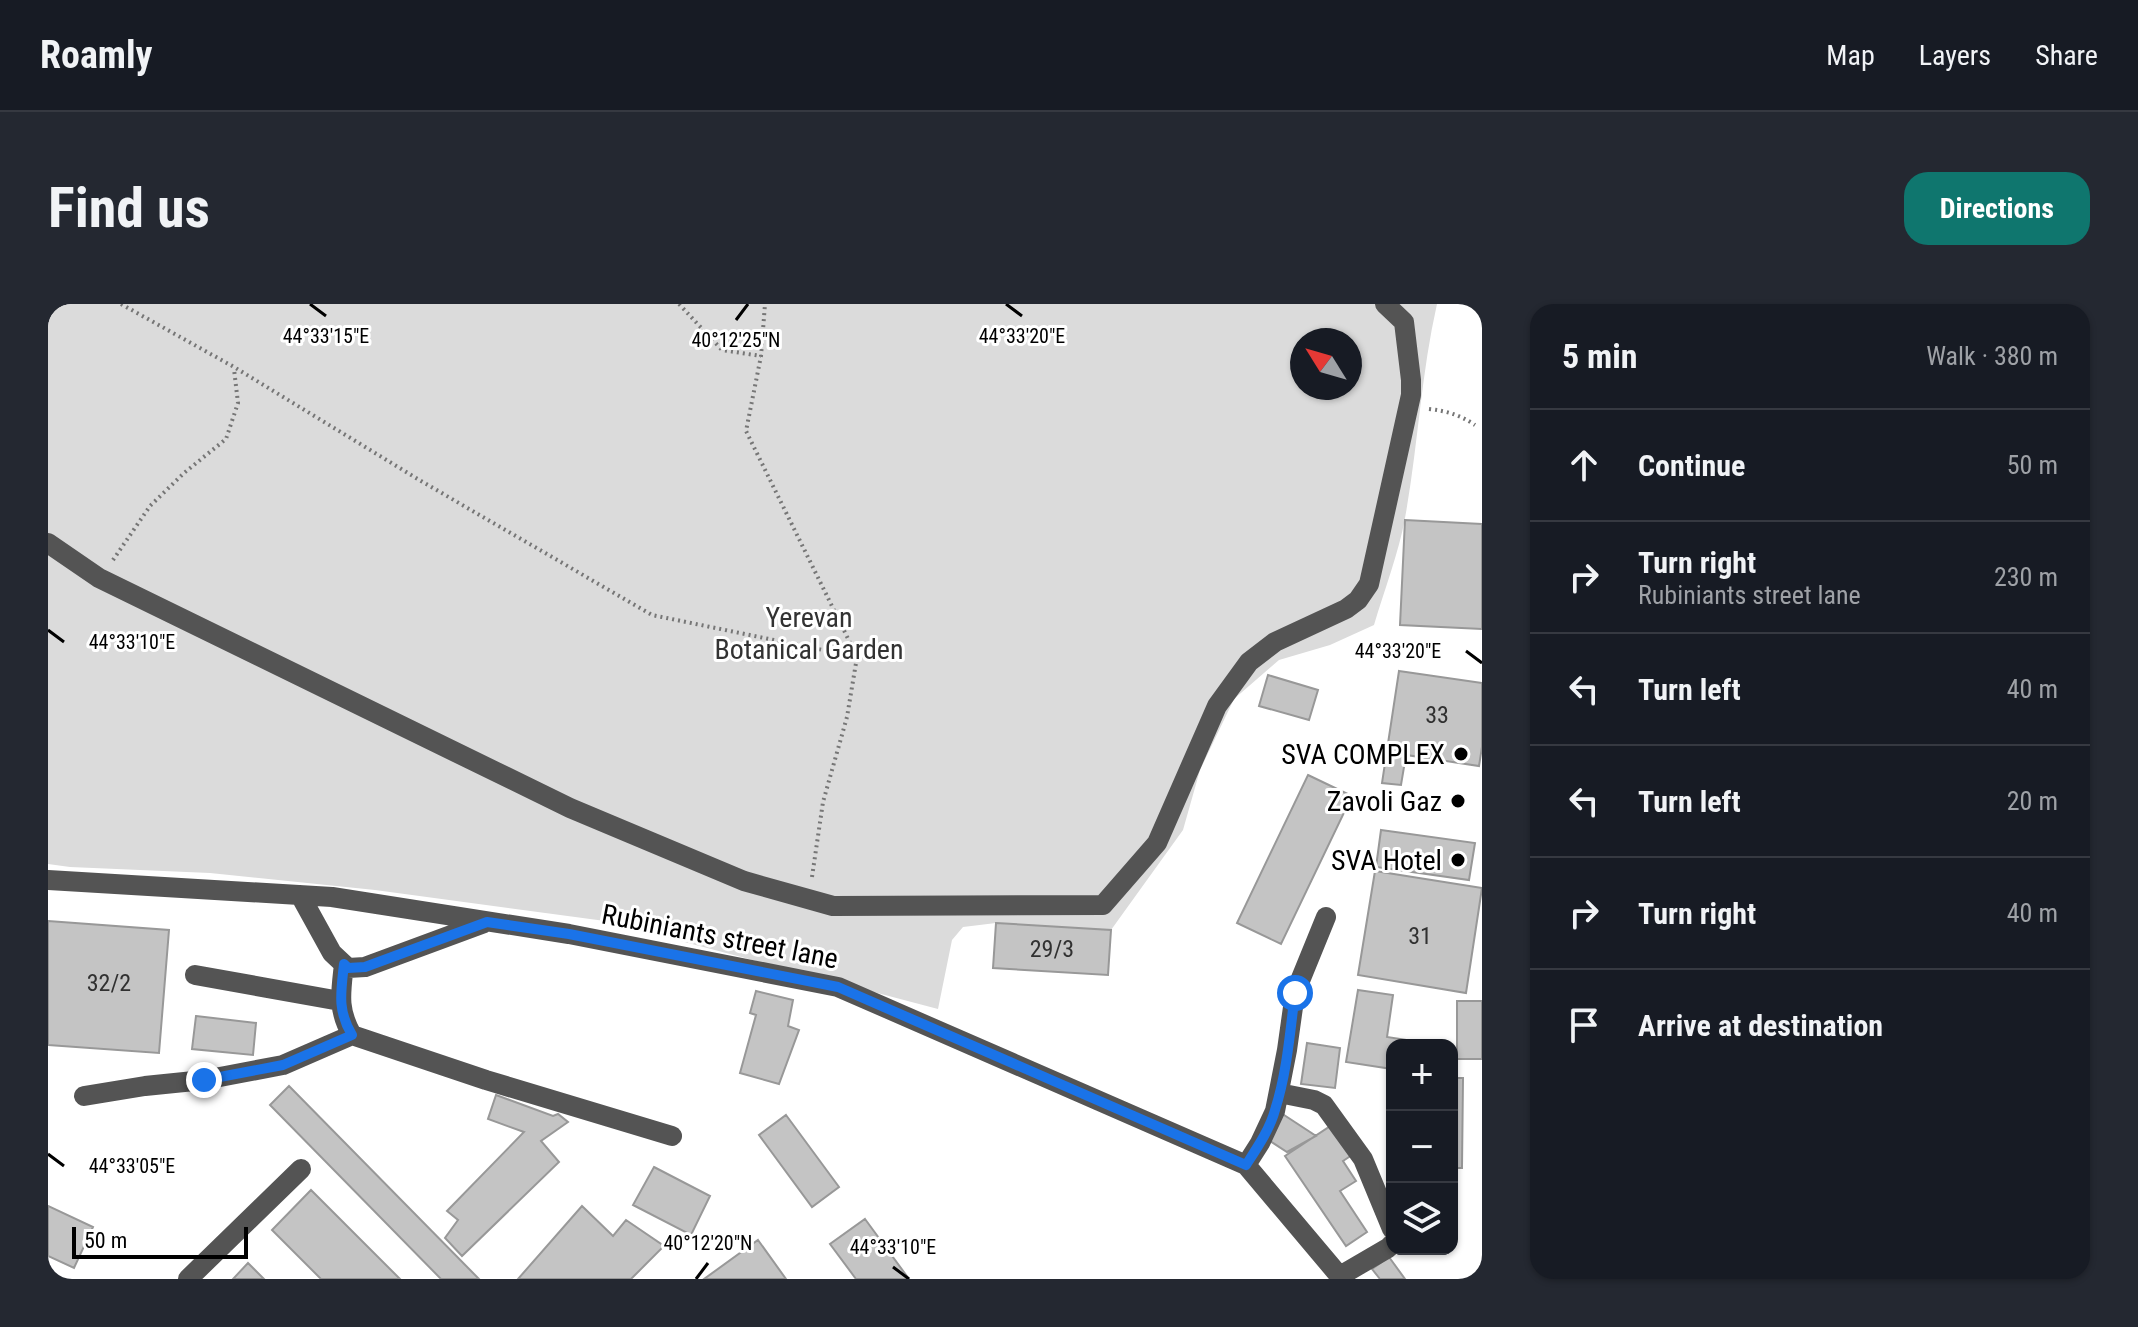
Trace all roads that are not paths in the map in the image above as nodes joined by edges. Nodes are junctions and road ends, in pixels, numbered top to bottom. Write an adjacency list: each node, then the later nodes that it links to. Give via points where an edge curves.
1 (1385, 304): 2 (street, via 1404,322 1411,395 1369,584 1346,609 1275,642 1249,662 1217,706 1157,843 1103,905 833,906 744,881 570,808 99,578)
2 (48, 543)
3 (48, 880): 4 (street, Rubiniants street lane)
4 (300, 895): 6 (street, Rubiniants street lane); 7 (street, via 332,953)
5 (1326, 917): 11 (street, via 1295,993)
6 (487, 922): 7 (street, via 365,967); 14 (street, Rubiniants street lane, via 838,987)
7 (344, 964): 9 (street)
8 (195, 975): 9 (street)
9 (340, 1001): 10 (street)
10 (352, 1035): 12 (street, via 283,1065); 13 (street)
11 (1279, 1093): 14 (street); 16 (street, via 1324,1105 1363,1159)
12 (84, 1096)
13 (672, 1136)
14 (1246, 1165): 18 (street, Rubiniants street lane)
15 (301, 1169): 19 (street)
16 (1386, 1215)
17 (1386, 1249): 18 (street)
18 (1341, 1278)
19 (188, 1279)

